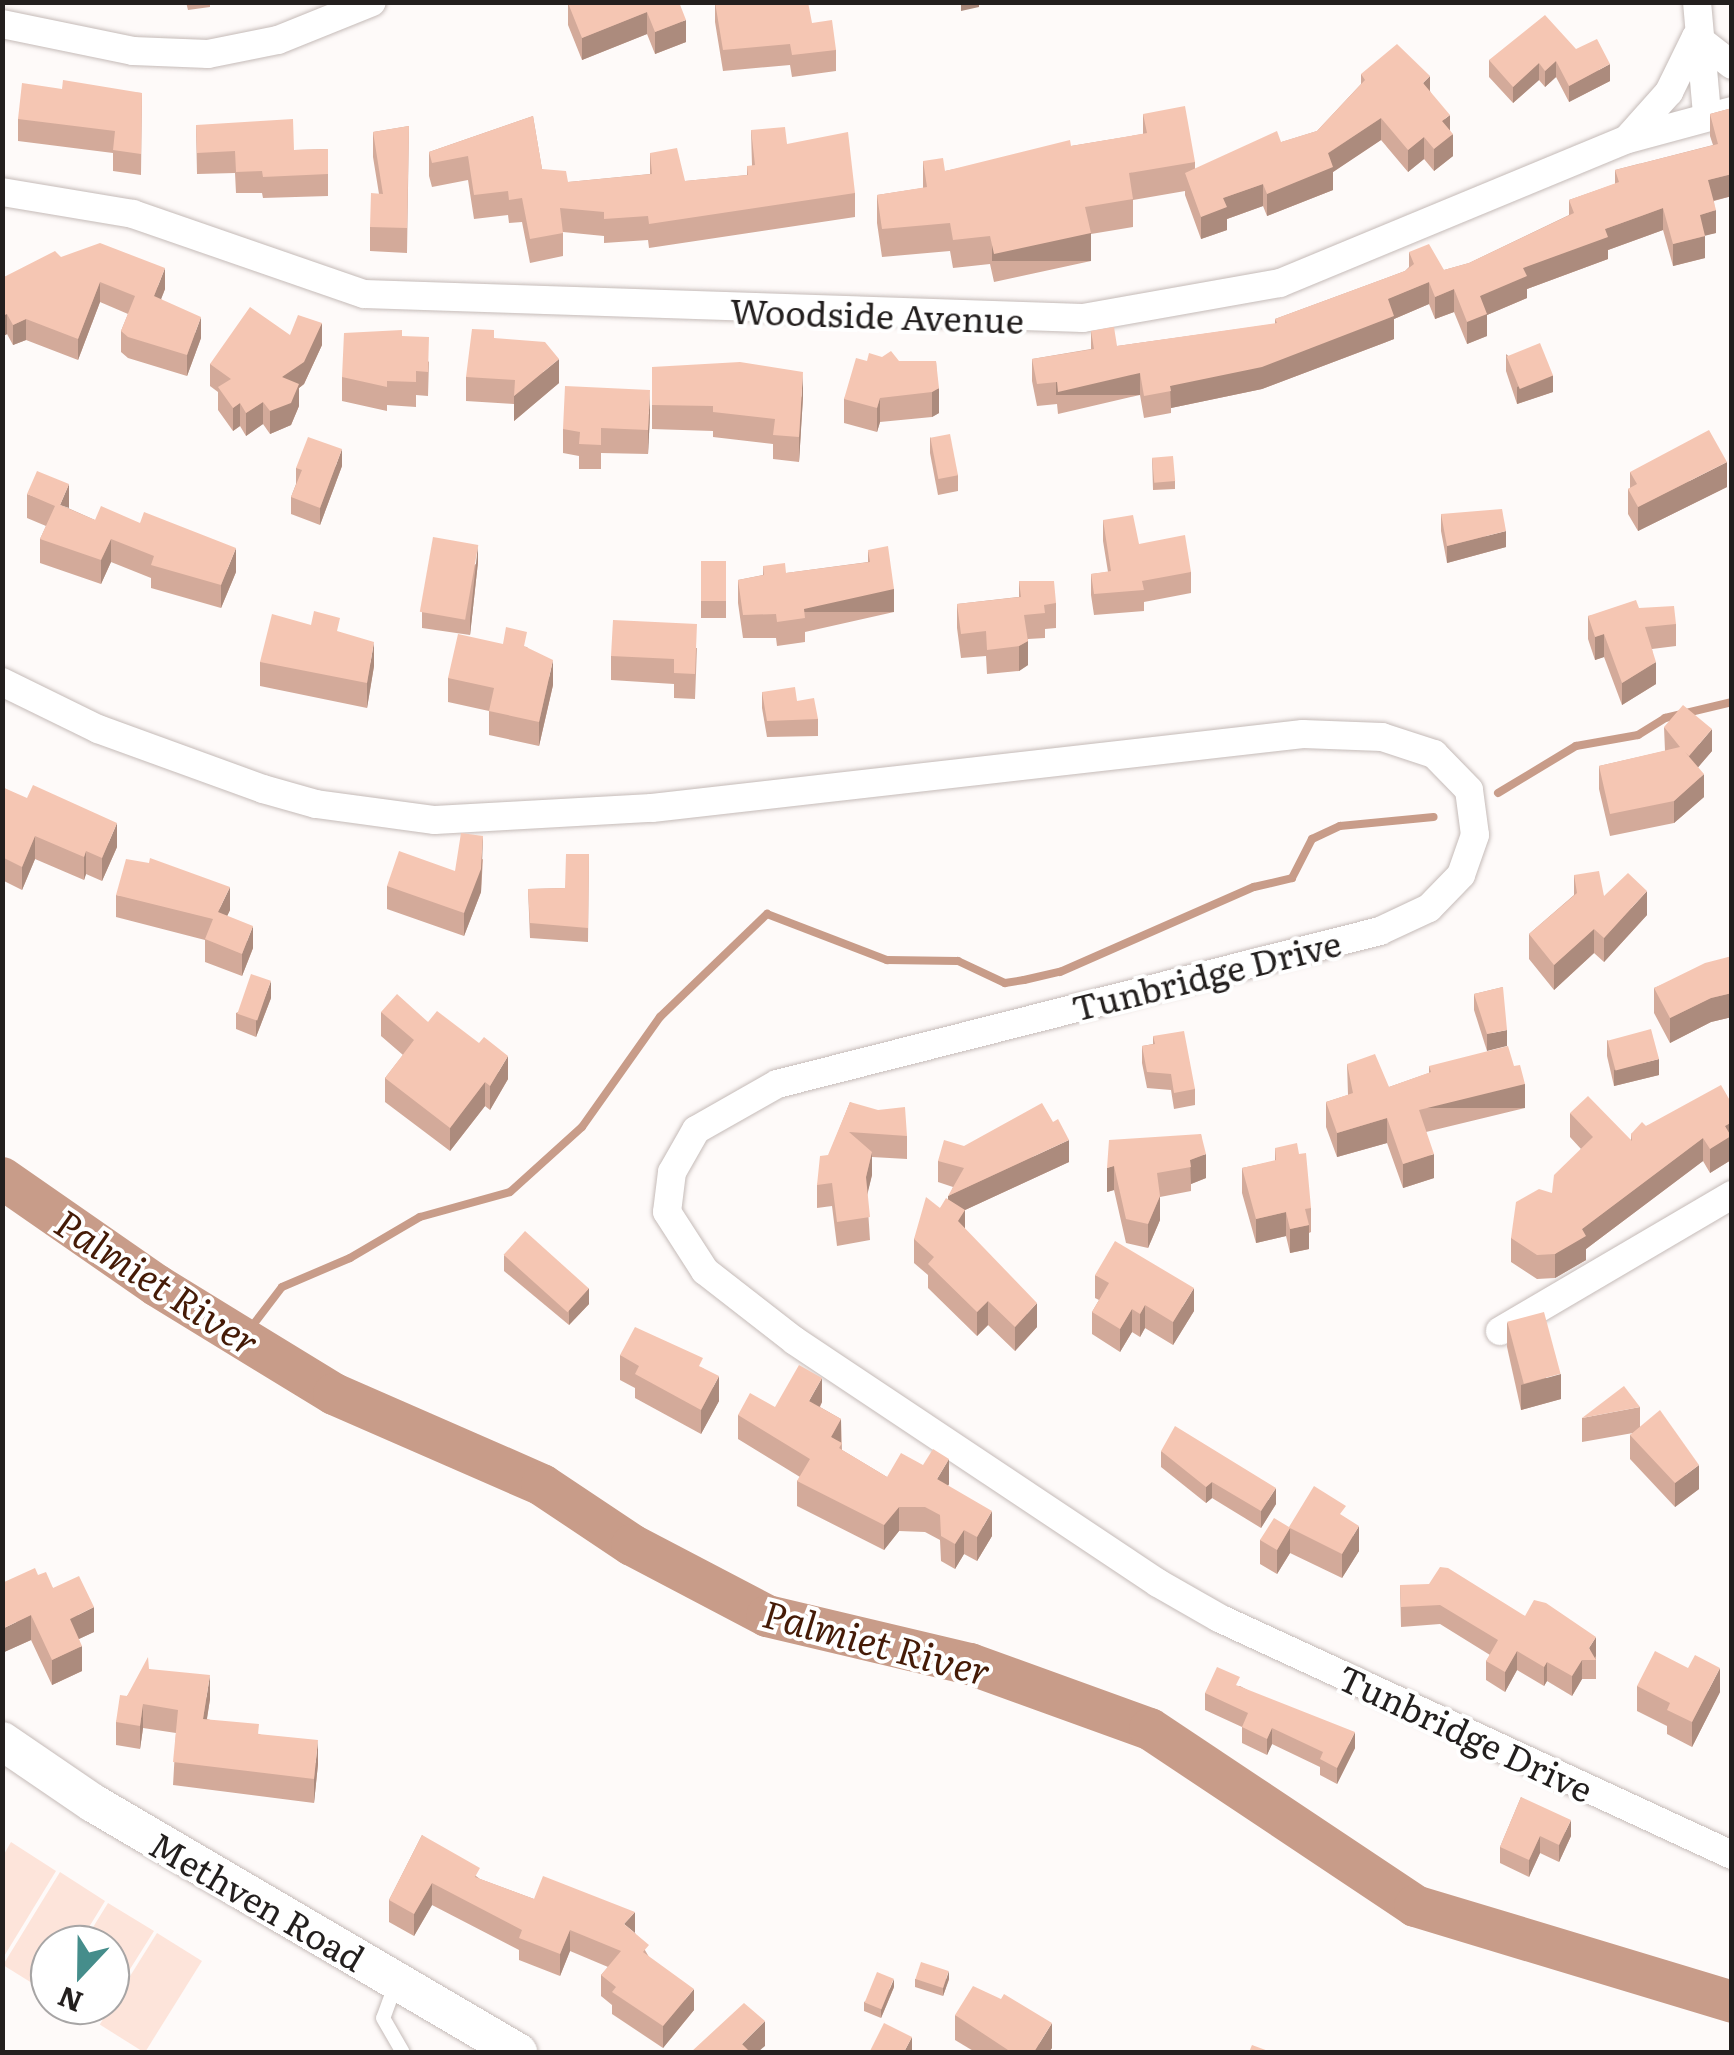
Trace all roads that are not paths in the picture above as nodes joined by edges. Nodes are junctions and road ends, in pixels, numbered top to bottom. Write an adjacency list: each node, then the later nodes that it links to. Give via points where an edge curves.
1 (372, 2): 3 (street, via 278,40 208,54 133,52)
2 (1696, 2): 4 (street)
3 (2, 24)
4 (1696, 37): 5 (street); 6 (street); 7 (street, via 1669,92)
5 (1732, 65)
6 (1719, 113): 7 (street, Woodside Avenue)
7 (1628, 139): 8 (street, Woodside Avenue, via 1280,283 1084,318 364,294 134,214)
8 (2, 192)
9 (2, 682): 13 (street, Tunbridge Drive, via 98,729 263,789 350,810 435,820 652,808 1303,734 1382,737 1434,754 1469,790 1475,835 1462,875 1429,908 1380,930 759,1092 696,1130 672,1172 667,1212 705,1272 795,1341 1158,1583 1219,1618)
10 (1732, 1195): 11 (street)
11 (1500, 1332)
12 (3, 1743): 14 (street, Methven Road, via 93,1804)
13 (1732, 1855)
14 (396, 1982): 15 (lane, via 382,2018); 16 (street, Methven Road)
15 (403, 2052)
16 (518, 2052)

